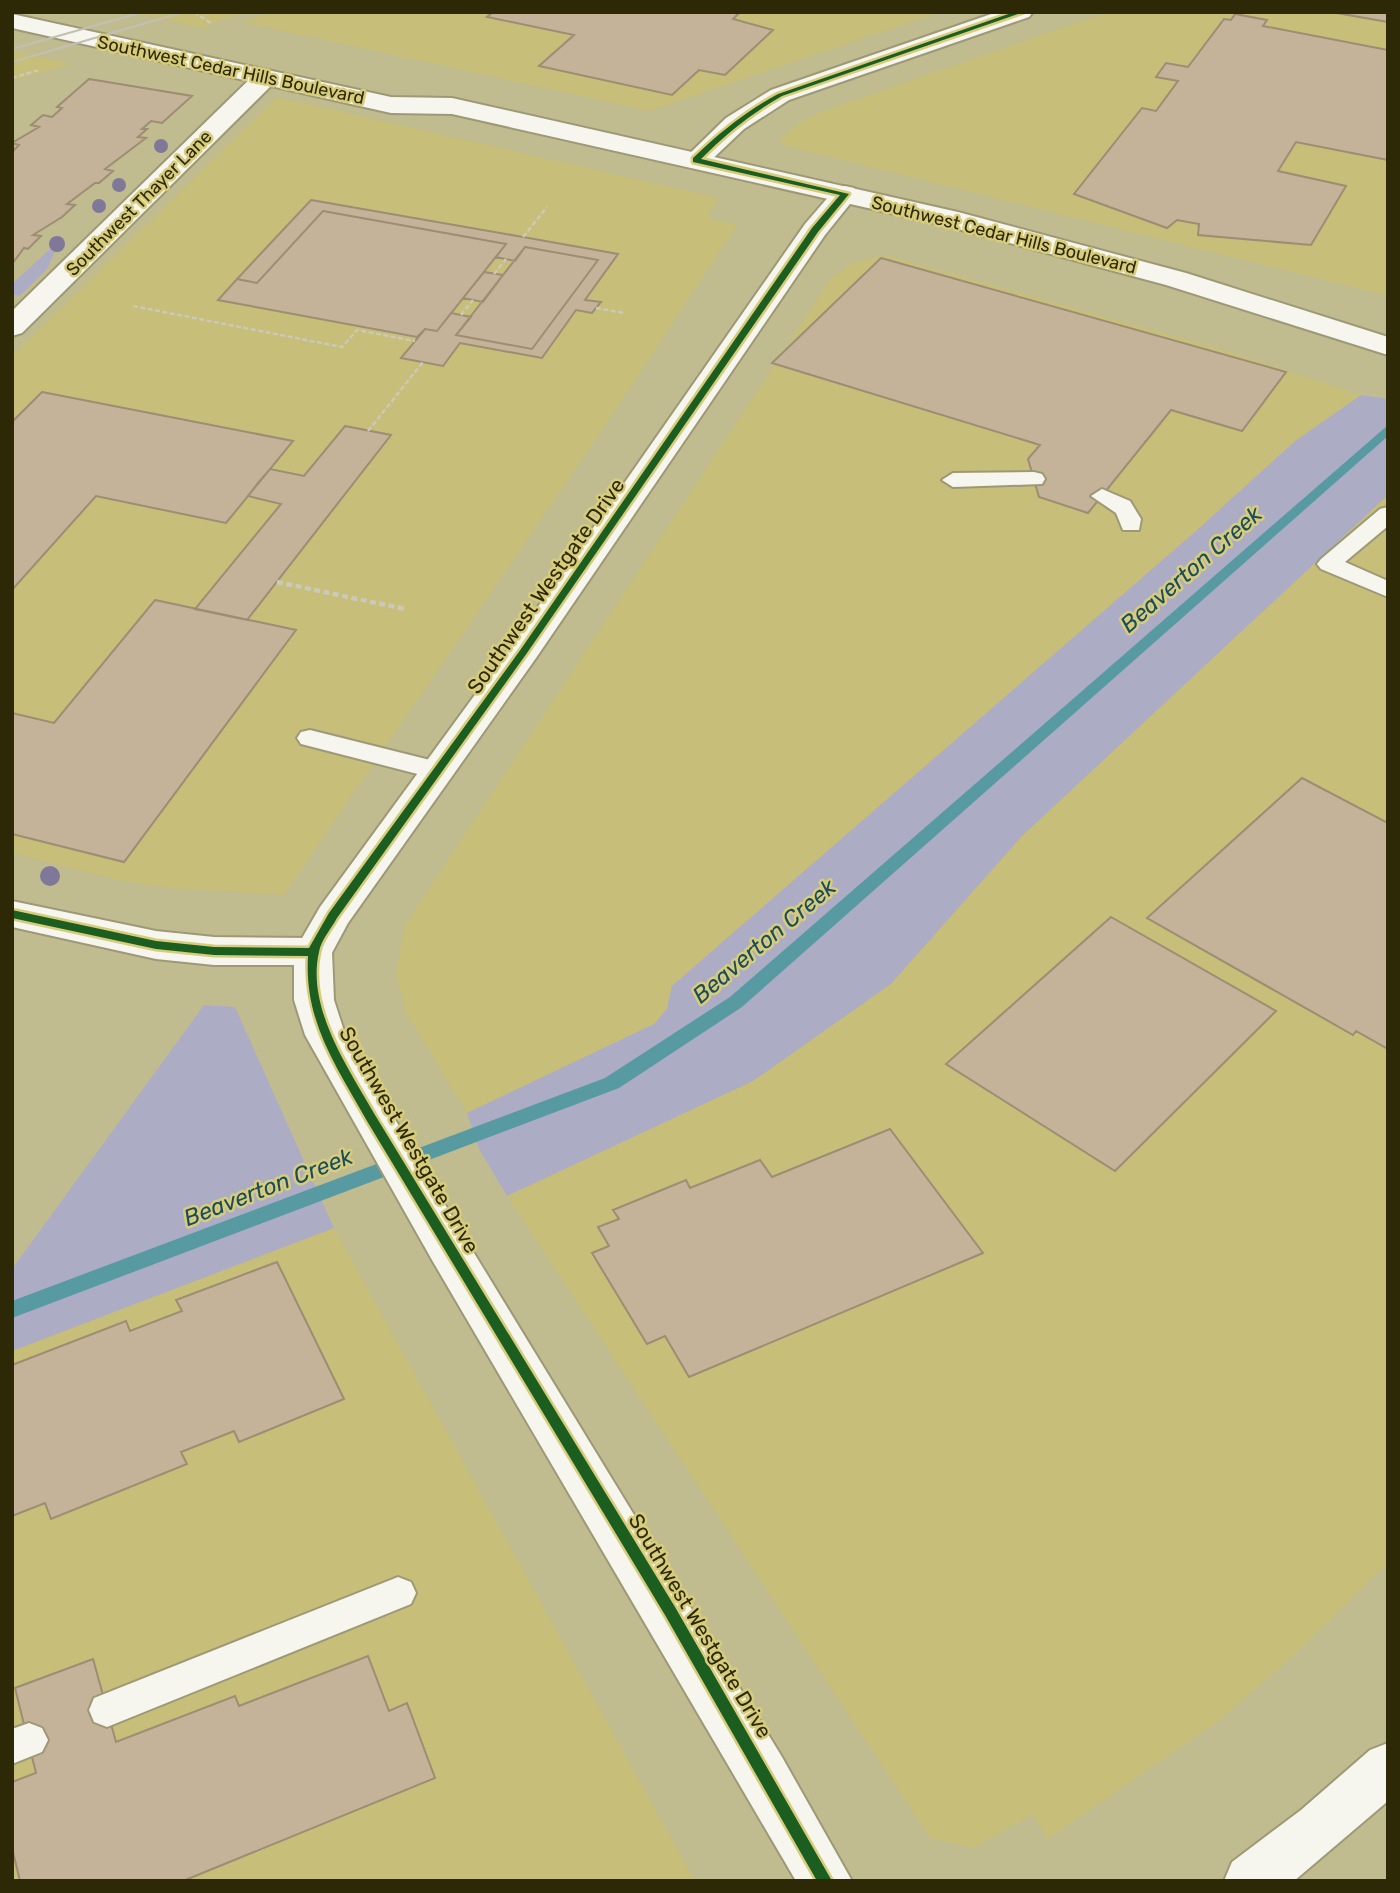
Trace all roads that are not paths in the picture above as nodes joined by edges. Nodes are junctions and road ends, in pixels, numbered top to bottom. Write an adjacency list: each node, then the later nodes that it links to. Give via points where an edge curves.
1 (72, 12): 5 (street, Southwest Cedar Hills Boulevard, via 411,86)
2 (1021, 12): 6 (street, via 780,95 728,127)
3 (12, 21): 4 (street, Southwest Cedar Hills Boulevard)
4 (265, 78): 5 (street, Southwest Cedar Hills Boulevard, via 391,105); 8 (street, Southwest Thayer Lane)
5 (452, 106): 6 (street, Southwest Cedar Hills Boulevard)
6 (696, 160): 7 (street, Southwest Cedar Hills Boulevard)
7 (845, 194): 9 (street, Southwest Cedar Hills Boulevard, via 1084,253); 17 (street, Southwest Westgate Drive, via 814,230)
8 (12, 327)
9 (1388, 346)
10 (1034, 479): 11 (lane)
11 (953, 480)
12 (1102, 496): 14 (lane, via 1122,503)
13 (1388, 514): 15 (lane, via 1329,564)
14 (1130, 525)
15 (1388, 590)
16 (310, 738): 17 (lane)
17 (438, 770): 19 (street, Southwest Westgate Drive, via 333,916)
18 (12, 914): 19 (street, via 156,945)
19 (313, 952): 23 (street, Southwest Westgate Drive, via 314,1000 325,1035 670,1611)
20 (398, 1593): 21 (lane)
21 (107, 1710)
22 (1388, 1768): 24 (street)
23 (825, 1881)
24 (1251, 1881)

